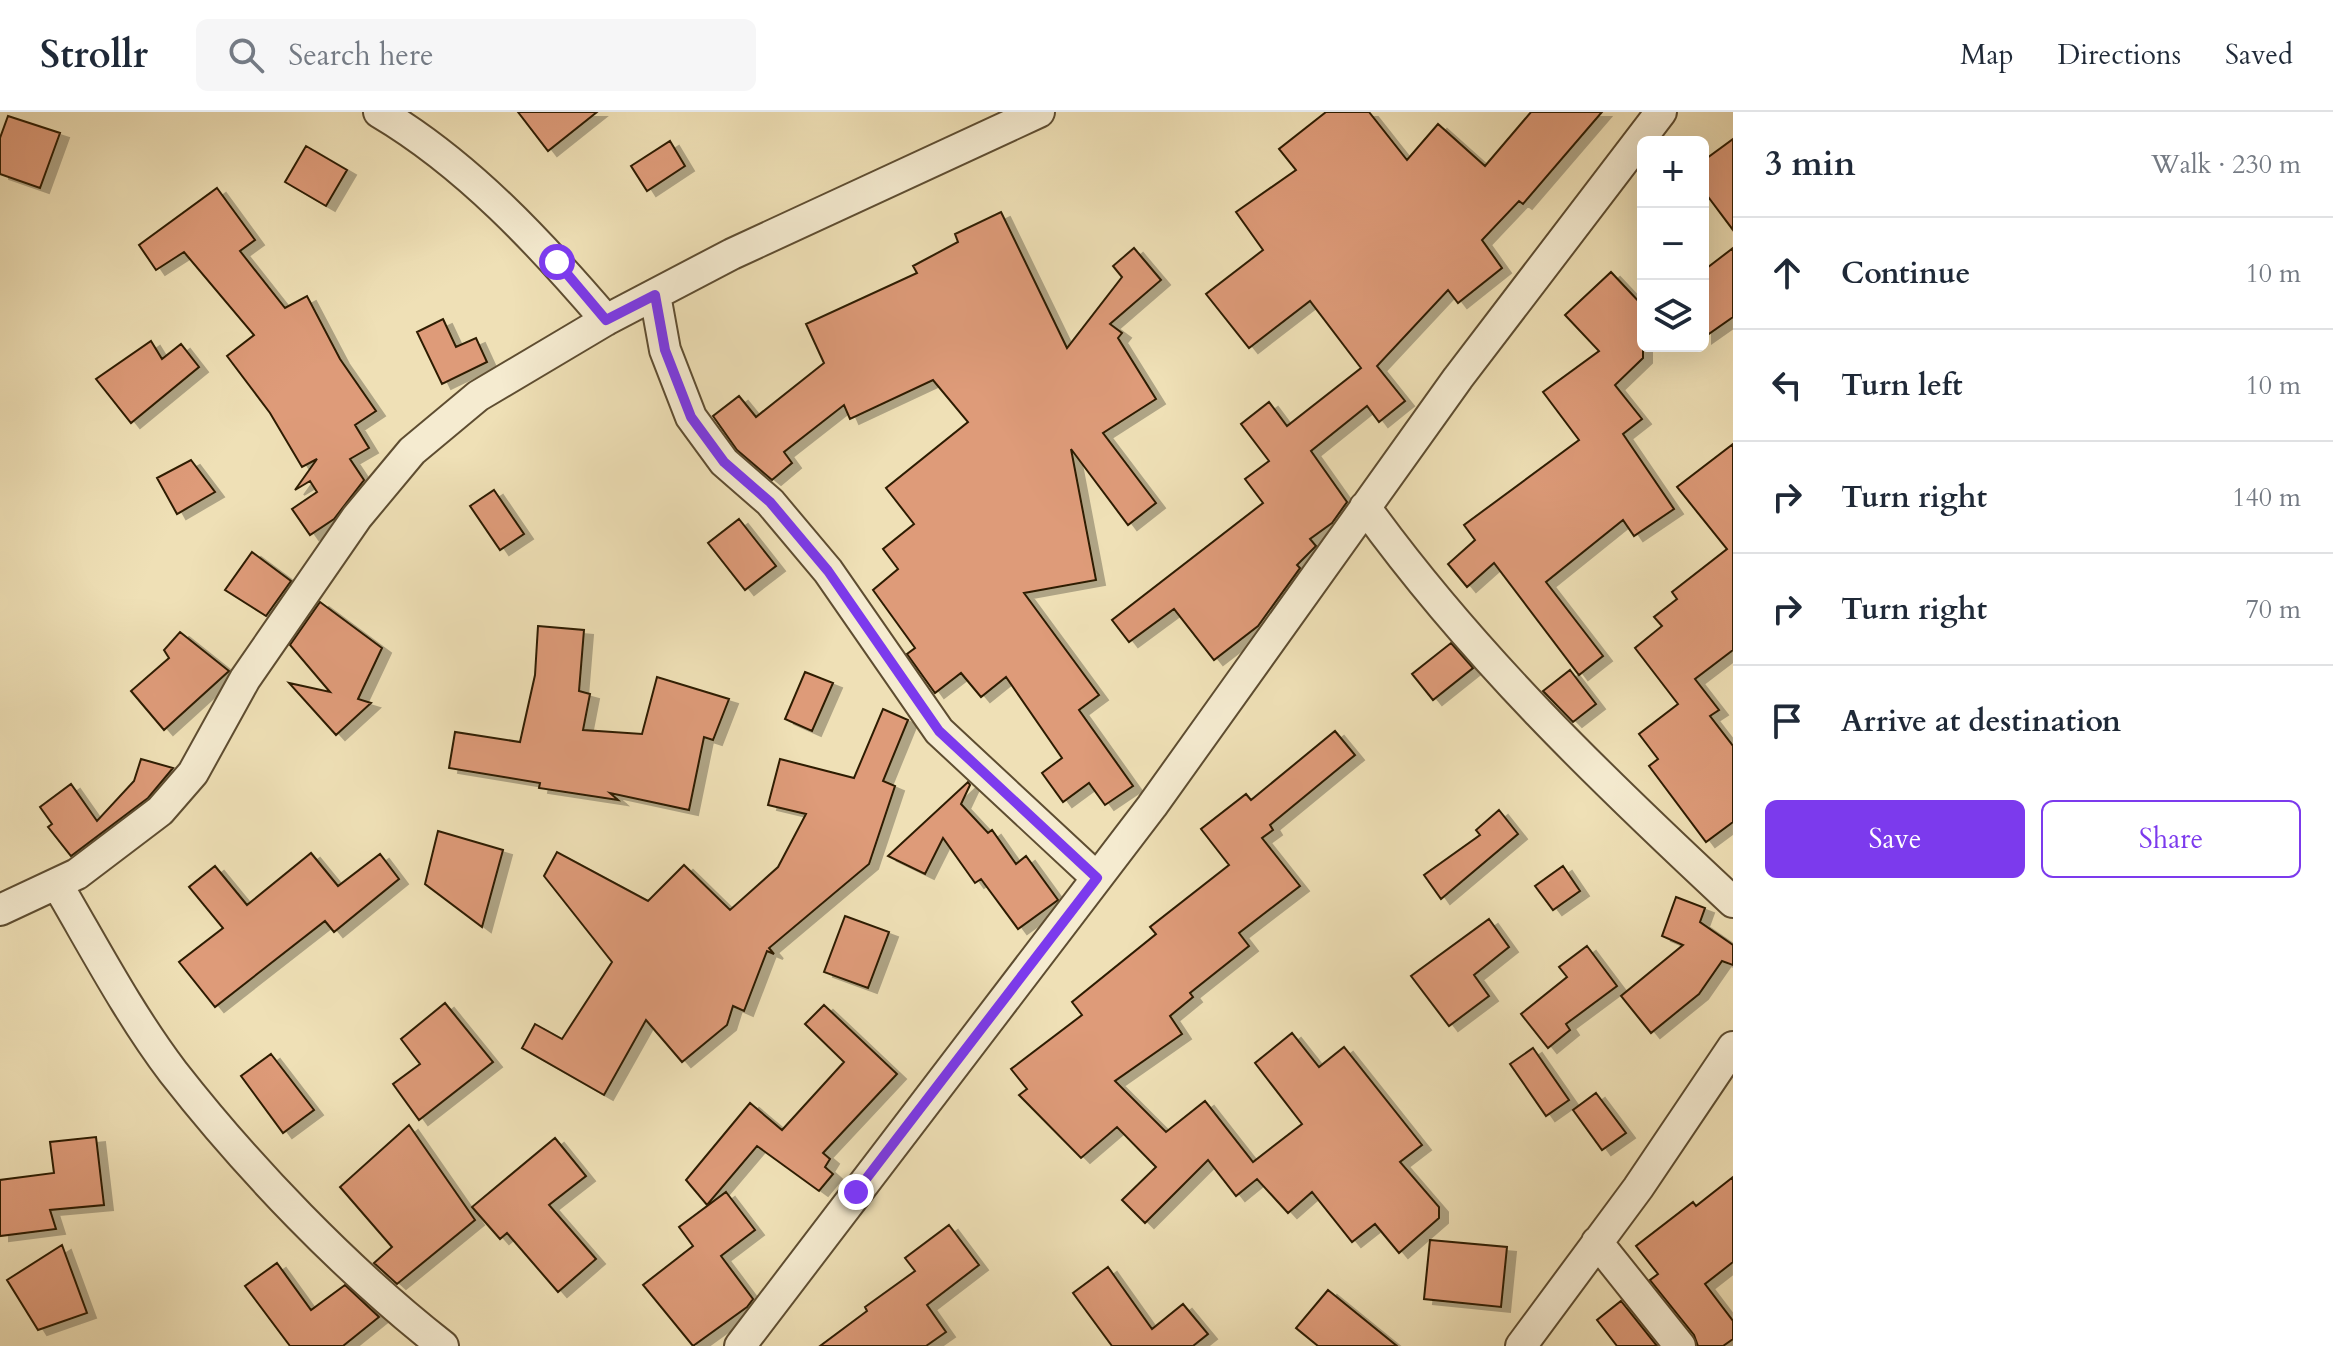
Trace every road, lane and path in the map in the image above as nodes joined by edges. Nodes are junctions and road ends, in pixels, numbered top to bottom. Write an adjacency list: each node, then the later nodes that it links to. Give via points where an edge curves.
1 (379, 112): 5 (street, via 406,128 508,213)
2 (1039, 112): 4 (street, via 828,208)
3 (1661, 112): 6 (street)
4 (655, 295): 5 (street); 7 (street, via 665,350 691,417 724,462 770,502 828,571 939,731)
5 (606, 320): 8 (street, via 478,396 412,451 357,517 245,679 193,773 160,811)
6 (1365, 507): 7 (street); 9 (street, via 1422,586 1511,685)
7 (1097, 878): 14 (street)
8 (57, 884): 10 (street); 13 (street, via 172,1070 252,1167)
9 (1733, 902)
10 (0, 910)
11 (1733, 1047): 12 (street)
12 (1597, 1242): 15 (street); 16 (street)
13 (443, 1346)
14 (740, 1346)
15 (1521, 1346)
16 (1680, 1346)

